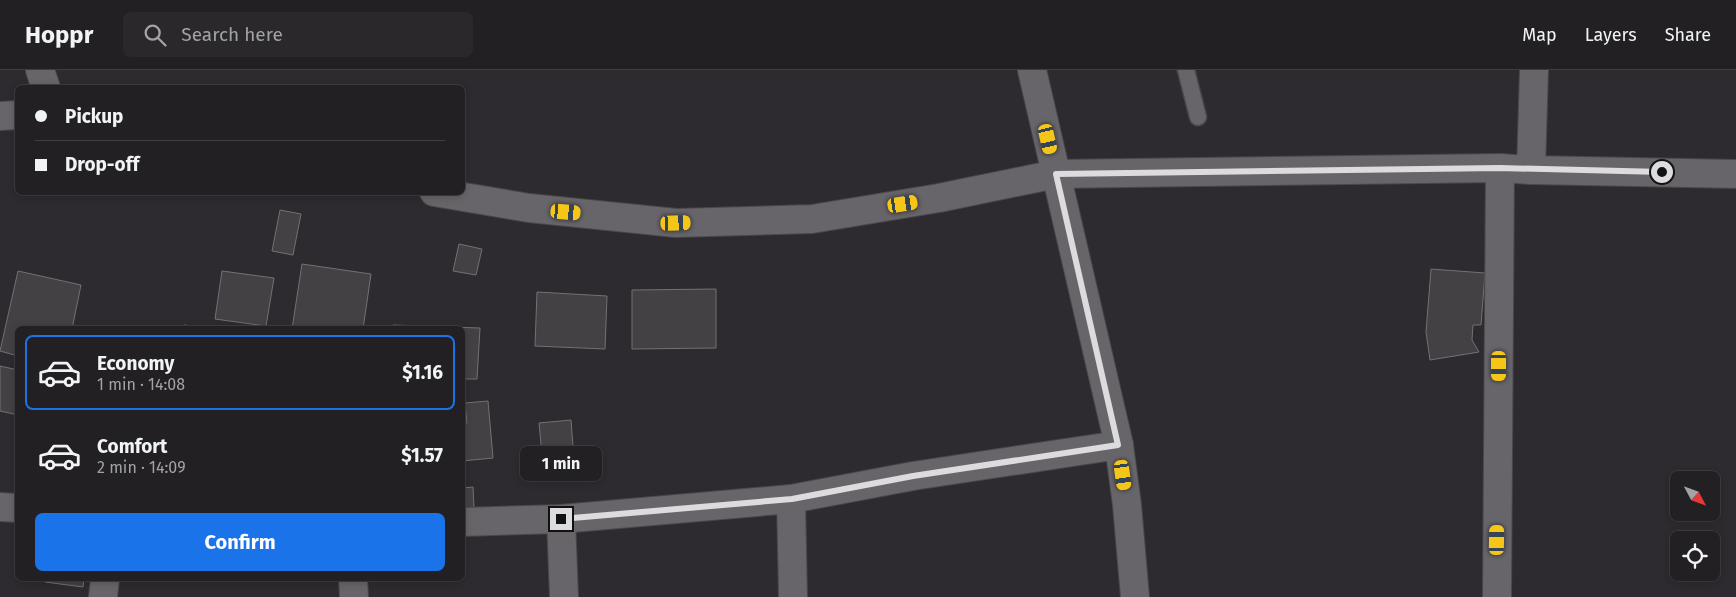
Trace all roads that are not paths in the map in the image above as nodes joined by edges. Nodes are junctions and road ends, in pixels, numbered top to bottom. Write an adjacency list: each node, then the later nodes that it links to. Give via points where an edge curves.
1 (40, 70): 5 (street)
2 (1032, 70): 11 (street)
3 (1186, 70): 8 (lane)
4 (1534, 70): 10 (street)
5 (45, 85)
6 (15, 115): 7 (street)
7 (0, 116)
8 (1198, 117)
9 (1500, 168): 10 (street); 11 (street); 27 (street)
10 (1532, 170): 12 (street)
11 (1056, 174): 13 (street, via 939,198 812,218 676,223 530,208); 14 (street)
12 (1736, 174)
13 (452, 195)
14 (1118, 445): 15 (street, via 913,476); 26 (street, via 1127,505)
15 (792, 499): 18 (street); 25 (street)
16 (0, 507): 17 (street)
17 (15, 508)
18 (561, 519): 19 (street); 24 (street)
19 (465, 522)
20 (105, 581): 22 (street)
21 (352, 581): 23 (street)
22 (103, 597)
23 (354, 597)
24 (564, 597)
25 (793, 597)
26 (1134, 597)
27 (1497, 597)

